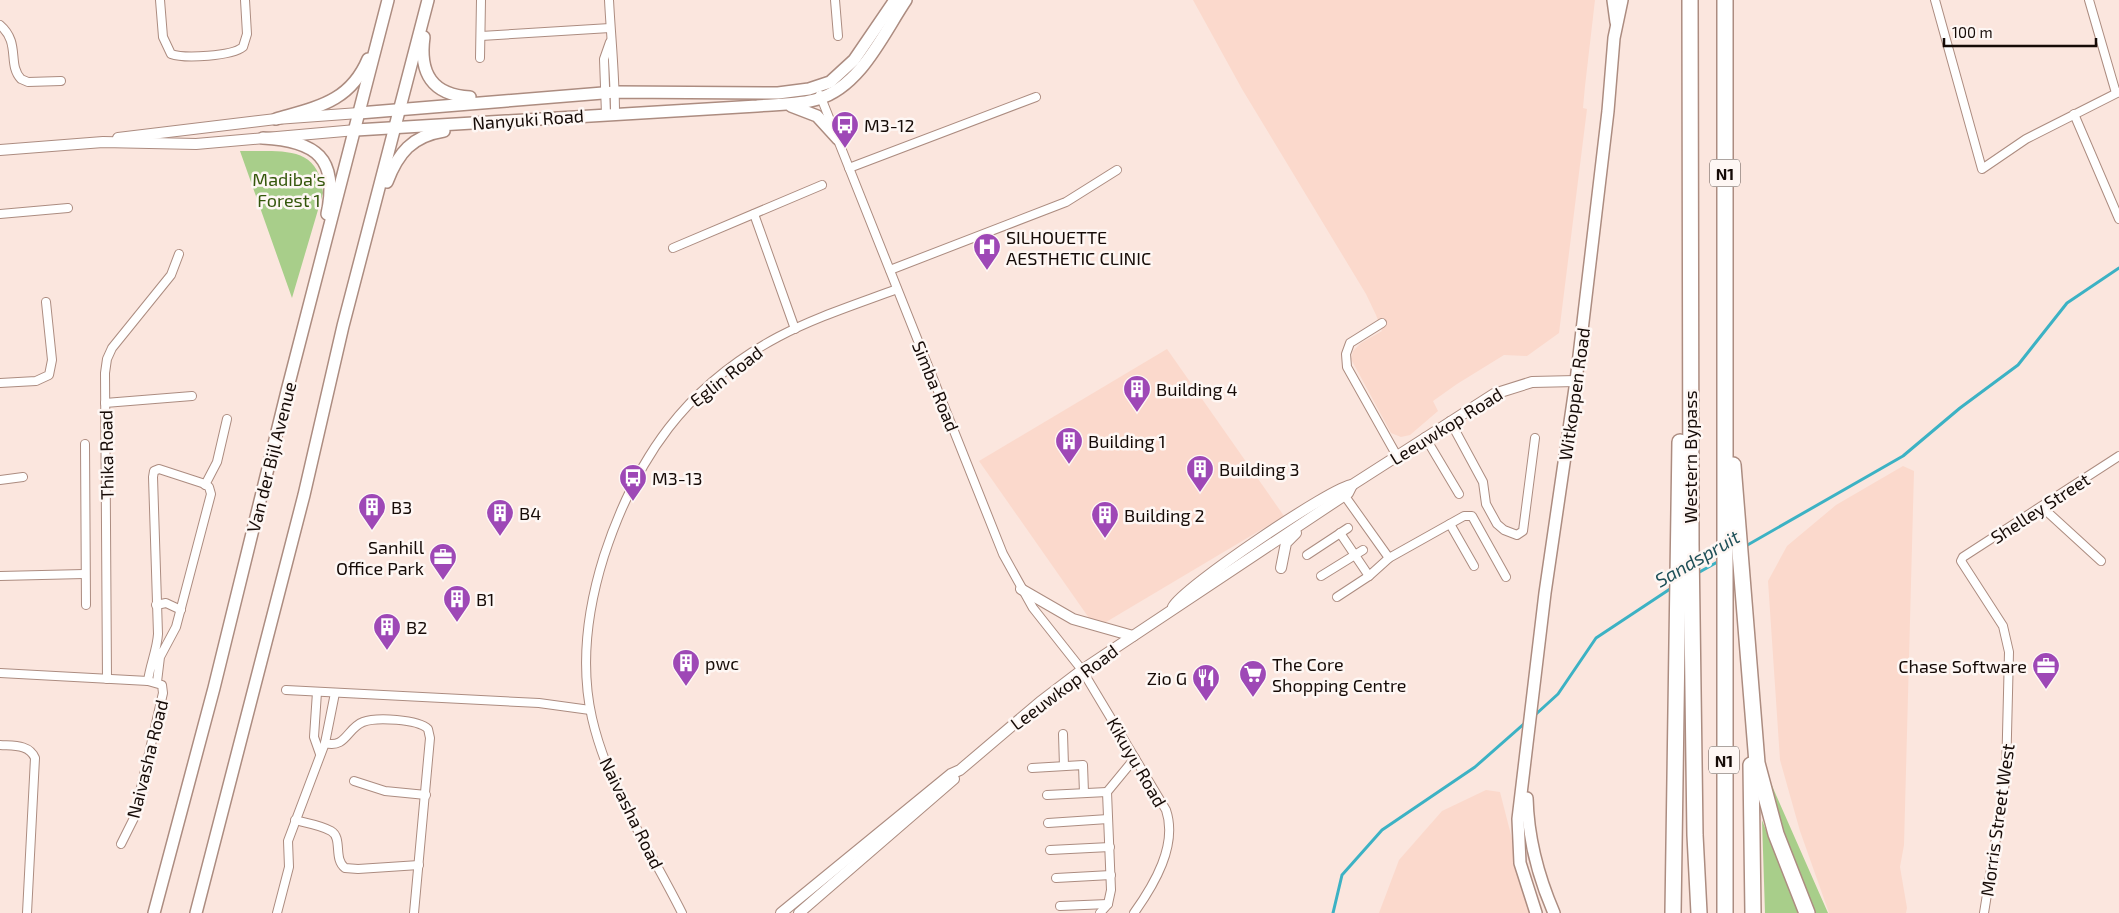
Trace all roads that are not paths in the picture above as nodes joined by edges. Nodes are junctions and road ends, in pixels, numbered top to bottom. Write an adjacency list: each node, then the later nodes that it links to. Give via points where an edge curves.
1 (160, 0): 2 (street, via 165,45 171,54 183,56 233,52 243,47 248,34)
2 (245, 0)
3 (388, 0): 18 (main road, Van der Bijl Avenue)
4 (429, 0): 28 (main road, via 422,51 428,77 450,94); 30 (main road)
5 (481, 0): 20 (street)
6 (609, 0): 19 (street)
7 (835, 0): 21 (street)
8 (895, 0): 25 (main road, Nanyuki Road, via 854,60)
9 (906, 0): 25 (main road, Nanyuki Road, via 856,74 845,85)
10 (1613, 0): 16 (main road, Witkoppen Road)
11 (1622, 0): 16 (main road, Witkoppen Road)
12 (1690, 0): 99 (highway, Western Bypass / N1, via 1690,339 1681,408)
13 (1725, 0): 77 (highway, N1, via 1725,346)
14 (1934, 0): 33 (street, via 1982,169)
15 (2089, 0): 26 (street)
16 (1616, 22): 58 (main road, Witkoppen Road)
17 (0, 25): 23 (street, via 13,42 21,79 28,82)
18 (382, 25): 31 (main road, Van der Bijl Avenue); 34 (main road, via 363,69 349,89 325,104)
19 (610, 28): 20 (street); 24 (street, via 610,42 604,59)
20 (481, 36): 22 (street)
21 (838, 36)
22 (480, 58)
23 (61, 81)
24 (610, 92): 25 (main road, Nanyuki Road); 28 (main road, Nanyuki Road); 32 (street)
25 (819, 92): 29 (main road, Nanyuki Road); 39 (street, Simba Road)
26 (2118, 92): 33 (street)
27 (1036, 96): 42 (street)
28 (507, 100): 30 (main road, Nanyuki Road)
29 (777, 104): 32 (main road, Nanyuki Road); 39 (main road, via 812,113)
30 (399, 109): 31 (main road, Nanyuki Road); 36 (main road)
31 (360, 113): 34 (street, Nanyuki Road); 37 (main road, Van der Bijl Avenue)
32 (611, 113): 35 (main road, Nanyuki Road)
33 (2074, 114): 48 (street)
34 (276, 119): 40 (street, Nanyuki Road)
35 (458, 124): 36 (main road, Nanyuki Road); 49 (main road, via 453,129 422,137 403,151 393,167)
36 (394, 129): 37 (main road, Nanyuki Road); 49 (main road)
37 (356, 130): 38 (street, Nanyuki Road); 55 (main road, Van der Bijl Avenue)
38 (263, 138): 40 (street, Nanyuki Road, via 196,144); 55 (main road, via 292,141 309,148 331,177 331,194)
39 (838, 139): 42 (street, Simba Road)
40 (103, 142): 41 (street, Nanyuki Road)
41 (0, 150)
42 (849, 168): 52 (street, Simba Road)
43 (1117, 170): 52 (street, via 1054,207)
44 (822, 185): 47 (street)
45 (68, 208): 46 (street)
46 (0, 214)
47 (754, 214): 50 (street); 57 (street)
48 (2119, 219)
49 (367, 236): 138 (main road, via 302,504)
50 (673, 248)
51 (179, 254): 61 (street, Thika Road, via 170,275 109,353)
52 (890, 270): 53 (street, Simba Road)
53 (897, 289): 57 (street, Eglin Road); 93 (street, Simba Road, via 996,541)
54 (46, 302): 59 (street, via 52,360 49,374 36,381)
55 (307, 316): 137 (main road, Van der Bijl Avenue)
56 (1382, 323): 67 (street, via 1350,343 1345,360)
57 (796, 329): 110 (street, Eglin Road, via 760,348 703,390 663,434 634,480 597,582 587,645)
58 (1576, 381): 63 (street, Leeuwkop Road, via 1519,384 1494,394); 116 (main road, Witkoppen Road, via 1534,684)
59 (0, 383)
60 (192, 396): 61 (street)
61 (105, 403): 103 (street, Thika Road)
62 (227, 419): 71 (street, via 217,462)
63 (1450, 421): 64 (street, Leeuwkop Road); 65 (street, via 1483,482 1486,504 1497,524 1518,535 1523,531)
64 (1425, 438): 67 (street, Leeuwkop Road); 73 (street)
65 (1534, 438)
66 (85, 444): 88 (street)
67 (1397, 456): 72 (street, Leeuwkop Road)
68 (2119, 456): 74 (street, Shelley Street)
69 (23, 477): 70 (street)
70 (0, 480)
71 (205, 485): 96 (street, via 159,469 153,474); 98 (street, via 211,494)
72 (1342, 492): 75 (street, Leeuwkop Road); 83 (street); 97 (street, Leeuwkop Road, via 1213,571 1178,598)
73 (1459, 494)
74 (2042, 507): 84 (street); 85 (street, Shelley Street)
75 (1323, 510): 87 (street, via 1286,543); 97 (street, Leeuwkop Road)
76 (1450, 524): 83 (street); 86 (street); 92 (street, via 1466,515 1472,516)
77 (1731, 524): 106 (highway, via 1744,603); 150 (highway, Western Bypass / N1, via 1726,607)
78 (1348, 528): 79 (street)
79 (1340, 533): 81 (street); 82 (street)
80 (1363, 550): 82 (street)
81 (1307, 555)
82 (1355, 555): 90 (street); 91 (street)
83 (1389, 558): 91 (street)
84 (2101, 560)
85 (1962, 561): 153 (street, Morris Street West, via 2003,626 2009,652 2006,776)
86 (1474, 566)
87 (1281, 568)
88 (84, 574): 89 (street); 95 (street)
89 (0, 576)
90 (1321, 576)
91 (1369, 576): 94 (street)
92 (1506, 577)
93 (1021, 589): 100 (street, via 1073,619); 101 (street, Simba Road)
94 (1337, 597)
95 (86, 605)
96 (156, 605): 98 (street, via 166,603); 104 (street, via 158,643 150,663)
97 (1172, 608): 100 (street, Leeuwkop Road)
98 (180, 610): 105 (street, via 176,627 160,657)
99 (1684, 625): 148 (highway); 149 (highway, Western Bypass / N1)
100 (1133, 636): 101 (street, Leeuwkop Road)
101 (1082, 670): 115 (street, Kikuyu Road); 119 (street, Leeuwkop Road)
102 (0, 673): 103 (street, Naivasha Road)
103 (107, 679): 104 (street, Naivasha Road)
104 (148, 681): 105 (street, Naivasha Road)
105 (157, 682): 128 (street, Naivasha Road, via 162,685 163,693 134,818)
106 (1751, 686): 151 (highway); 152 (highway, via 1761,782 1776,834)
107 (286, 690): 108 (street)
108 (319, 692): 109 (street); 114 (street, via 314,737)
109 (334, 693): 110 (street); 112 (street)
110 (590, 708): 141 (street, Naivasha Road, via 605,761 620,795)
111 (1063, 734): 117 (street)
112 (325, 743): 114 (street); 123 (street, via 333,745 343,741 360,723 371,720 407,721 425,726 430,733)
113 (0, 745): 136 (street, via 25,747 35,758)
114 (320, 754): 126 (street)
115 (1135, 758): 121 (street); 145 (street, Kikuyu Road, via 1166,810 1170,833 1164,858)
116 (1526, 765): 146 (main road, Witkoppen Road, via 1518,819 1518,846 1523,875); 147 (main road, Witkoppen Road, via 1529,833 1538,872)
117 (1064, 766): 118 (street); 122 (street, via 1082,765)
118 (1032, 768)
119 (960, 770): 142 (street, Leeuwkop Road, via 894,819); 143 (street, Leeuwkop Road, via 956,778)
120 (354, 781): 123 (street, via 385,792)
121 (1107, 792): 122 (street); 125 (street)
122 (1084, 794): 124 (street)
123 (426, 795): 131 (street)
124 (1047, 795)
125 (1108, 819): 127 (street); 129 (street)
126 (295, 820): 131 (street, via 332,831 336,837 339,862 349,869); 139 (street, via 288,841 289,867)
127 (1048, 823)
128 (121, 844)
129 (1110, 847): 130 (street); 132 (street)
130 (1050, 850)
131 (419, 865): 140 (street)
132 (1111, 875): 133 (street); 134 (street)
133 (1056, 878)
134 (1108, 904): 135 (street); 144 (street)
135 (1060, 906)
136 (26, 913)
137 (154, 913)
138 (196, 913)
139 (277, 913)
140 (414, 913)
141 (682, 913)
142 (781, 913)
143 (799, 913)
144 (1100, 913)
145 (1134, 913)
146 (1536, 913)
147 (1554, 913)
148 (1673, 913)
149 (1699, 913)
150 (1725, 913)
151 (1753, 913)
152 (1807, 913)
153 (1984, 913)

